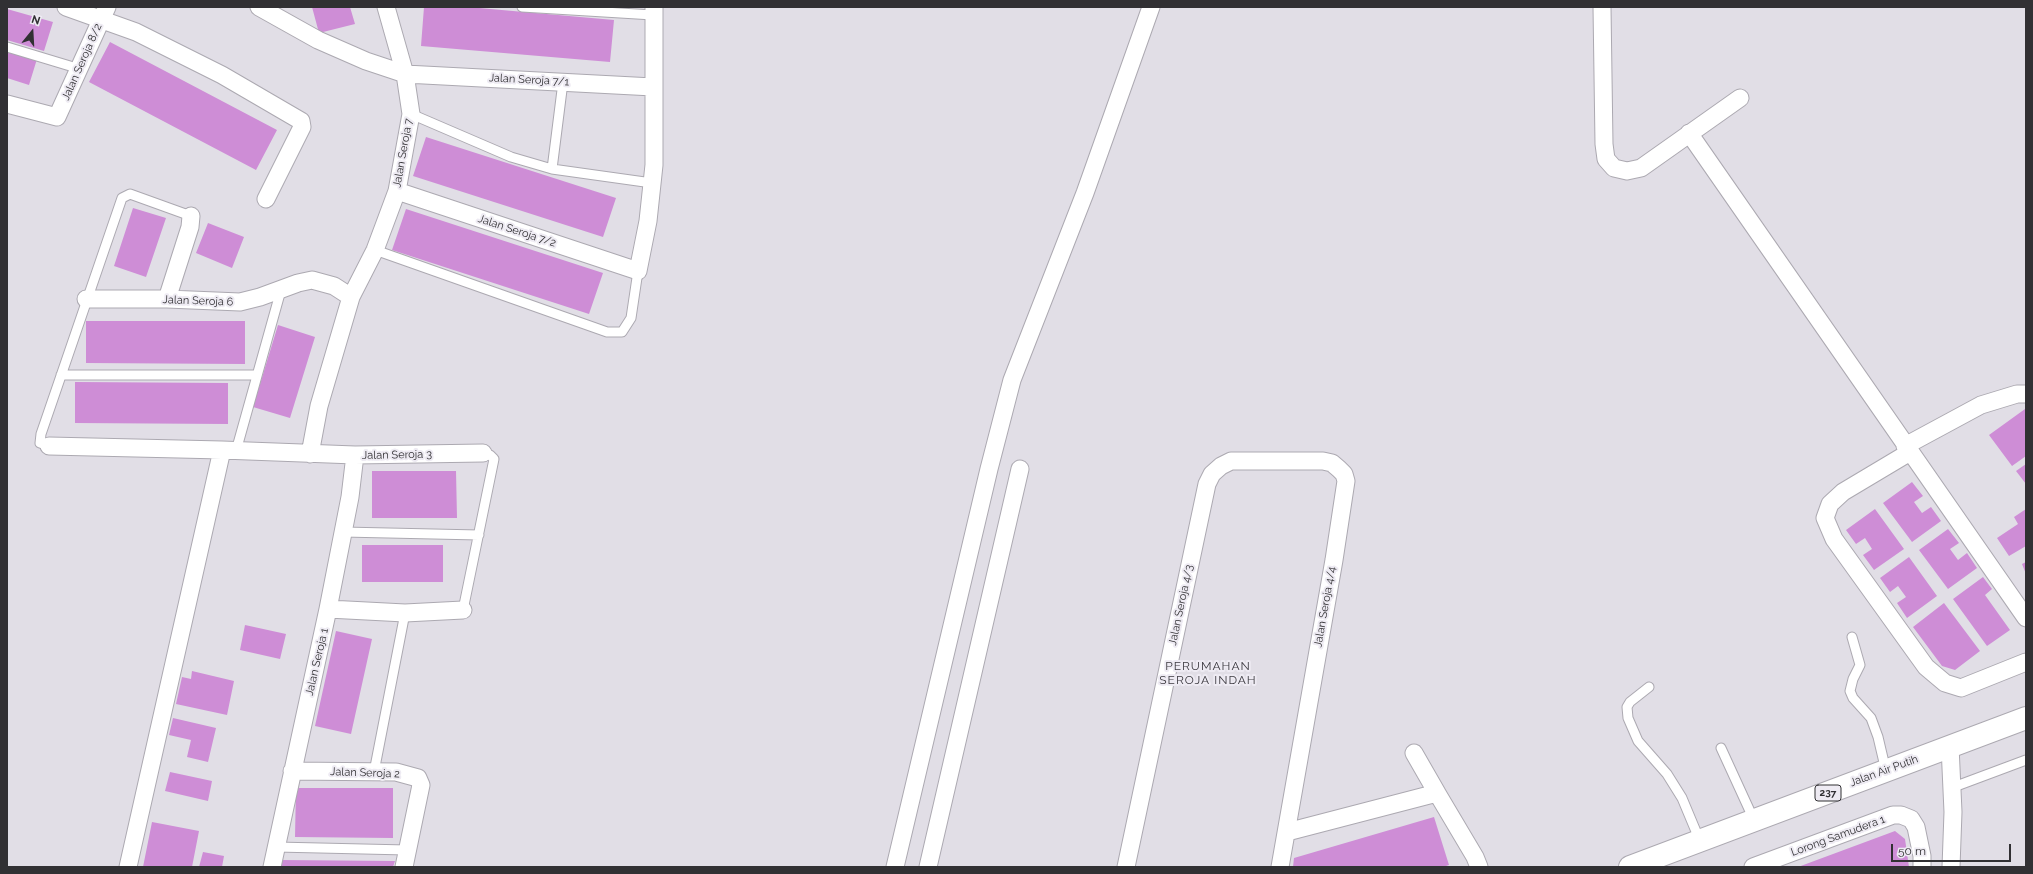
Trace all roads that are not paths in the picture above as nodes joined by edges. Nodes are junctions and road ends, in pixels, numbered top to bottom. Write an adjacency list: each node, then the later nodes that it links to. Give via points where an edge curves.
1 (66, 7): 8 (street)
2 (259, 7): 11 (street, Jalan Seroja 7/1, via 318,40 366,61)
3 (386, 7): 11 (street, Jalan Seroja 7)
4 (522, 7): 7 (lane)
5 (1151, 7): 67 (street, via 1085,193 1012,380)
6 (1602, 7): 17 (street, via 1606,159 1614,168 1628,171 1641,168)
7 (654, 11): 13 (street)
8 (104, 13): 10 (street, Jalan Seroja 8/2); 21 (street, via 222,75 301,121 302,127)
9 (7, 47): 10 (lane)
10 (80, 69): 15 (street, Jalan Seroja 8/2, via 57,117)
11 (405, 74): 12 (street, Jalan Seroja 7/1); 16 (street, Jalan Seroja 7)
12 (563, 82): 13 (street, Jalan Seroja 7/1); 18 (lane)
13 (654, 87): 19 (street)
14 (1740, 98): 17 (street)
15 (7, 104)
16 (411, 114): 18 (lane, via 511,157); 20 (street, Jalan Seroja 7)
17 (1690, 134): 33 (street)
18 (552, 169): 19 (lane)
19 (652, 183): 24 (street, via 648,221)
20 (396, 191): 23 (street, Jalan Seroja 7); 24 (street, Jalan Seroja 7/2)
21 (266, 199)
22 (191, 216): 27 (lane, via 130,194 122,198); 28 (street, via 190,227)
23 (375, 250): 24 (lane, via 607,332 622,332 631,318); 26 (street, Jalan Seroja 7)
24 (638, 271)
25 (281, 290): 26 (street, Jalan Seroja 6, via 312,280 334,286); 28 (street, Jalan Seroja 6, via 240,302); 30 (lane)
26 (351, 297): 36 (street, Jalan Seroja 7, via 319,406)
27 (86, 299): 28 (street, Jalan Seroja 6); 29 (lane)
28 (167, 299)
29 (61, 375): 30 (lane); 32 (lane, via 41,434 40,443)
30 (257, 375): 34 (lane)
31 (2026, 394): 33 (street, via 2017,394 1981,405)
32 (49, 446): 34 (street, Jalan Seroja 3)
33 (1907, 449): 45 (street); 47 (street, via 1843,492 1830,504 1825,518 1834,539 1926,667 1945,683 1961,688)
34 (229, 450): 36 (street, Jalan Seroja 3); 64 (street)
35 (483, 453): 37 (street, Jalan Seroja 3); 41 (lane, via 494,459)
36 (310, 454): 37 (street, Jalan Seroja 3)
37 (355, 455): 40 (street, Jalan Seroja 1)
38 (1221, 466): 60 (street, Jalan Seroja 4/4, via 1231,461 1323,461 1339,468 1346,481 1294,778); 69 (street, Jalan Seroja 4/3, via 1212,474 1207,484)
39 (1020, 469): 68 (street)
40 (343, 532): 41 (lane); 42 (street, Jalan Seroja 1)
41 (479, 535): 43 (lane)
42 (328, 609): 44 (street); 54 (street, Jalan Seroja 1)
43 (463, 610): 44 (street)
44 (405, 613): 56 (lane)
45 (2026, 618)
46 (1852, 637): 55 (lane, via 1860,665 1850,691 1853,698 1872,718)
47 (2026, 662)
48 (1649, 687): 61 (lane, via 1630,702 1627,707 1628,718 1638,741 1667,774 1682,798)
49 (2026, 718): 50 (main road, Jalan Air Putih / 237)
50 (1950, 746): 55 (main road, Jalan Air Putih / 237); 57 (street)
51 (1721, 748): 59 (lane)
52 (1414, 753): 58 (street)
53 (2026, 760): 57 (lane)
54 (292, 771): 56 (street, Jalan Seroja 2); 62 (street, Jalan Seroja 1)
55 (1886, 771): 59 (main road, Jalan Air Putih / 237)
56 (374, 772): 63 (street, Jalan Seroja 2, via 396,772 418,778 421,785)
57 (1951, 788): 75 (street)
58 (1437, 793): 60 (street); 71 (street)
59 (1754, 820): 61 (main road, Jalan Air Putih / 237)
60 (1287, 832): 70 (street, Jalan Seroja 4/4)
61 (1700, 841): 72 (main road, Jalan Air Putih / 237)
62 (276, 848): 63 (lane); 65 (street, Jalan Seroja 1)
63 (407, 850): 66 (street, Jalan Seroja 2)
64 (128, 867)
65 (272, 867)
66 (404, 867)
67 (896, 867)
68 (928, 867)
69 (1126, 867)
70 (1280, 867)
71 (1479, 867)
72 (1630, 867)
73 (1753, 867): 74 (street, Lorong Samudera 1, via 1894,815 1911,820 1916,827)
74 (1922, 867)
75 (1951, 867)

